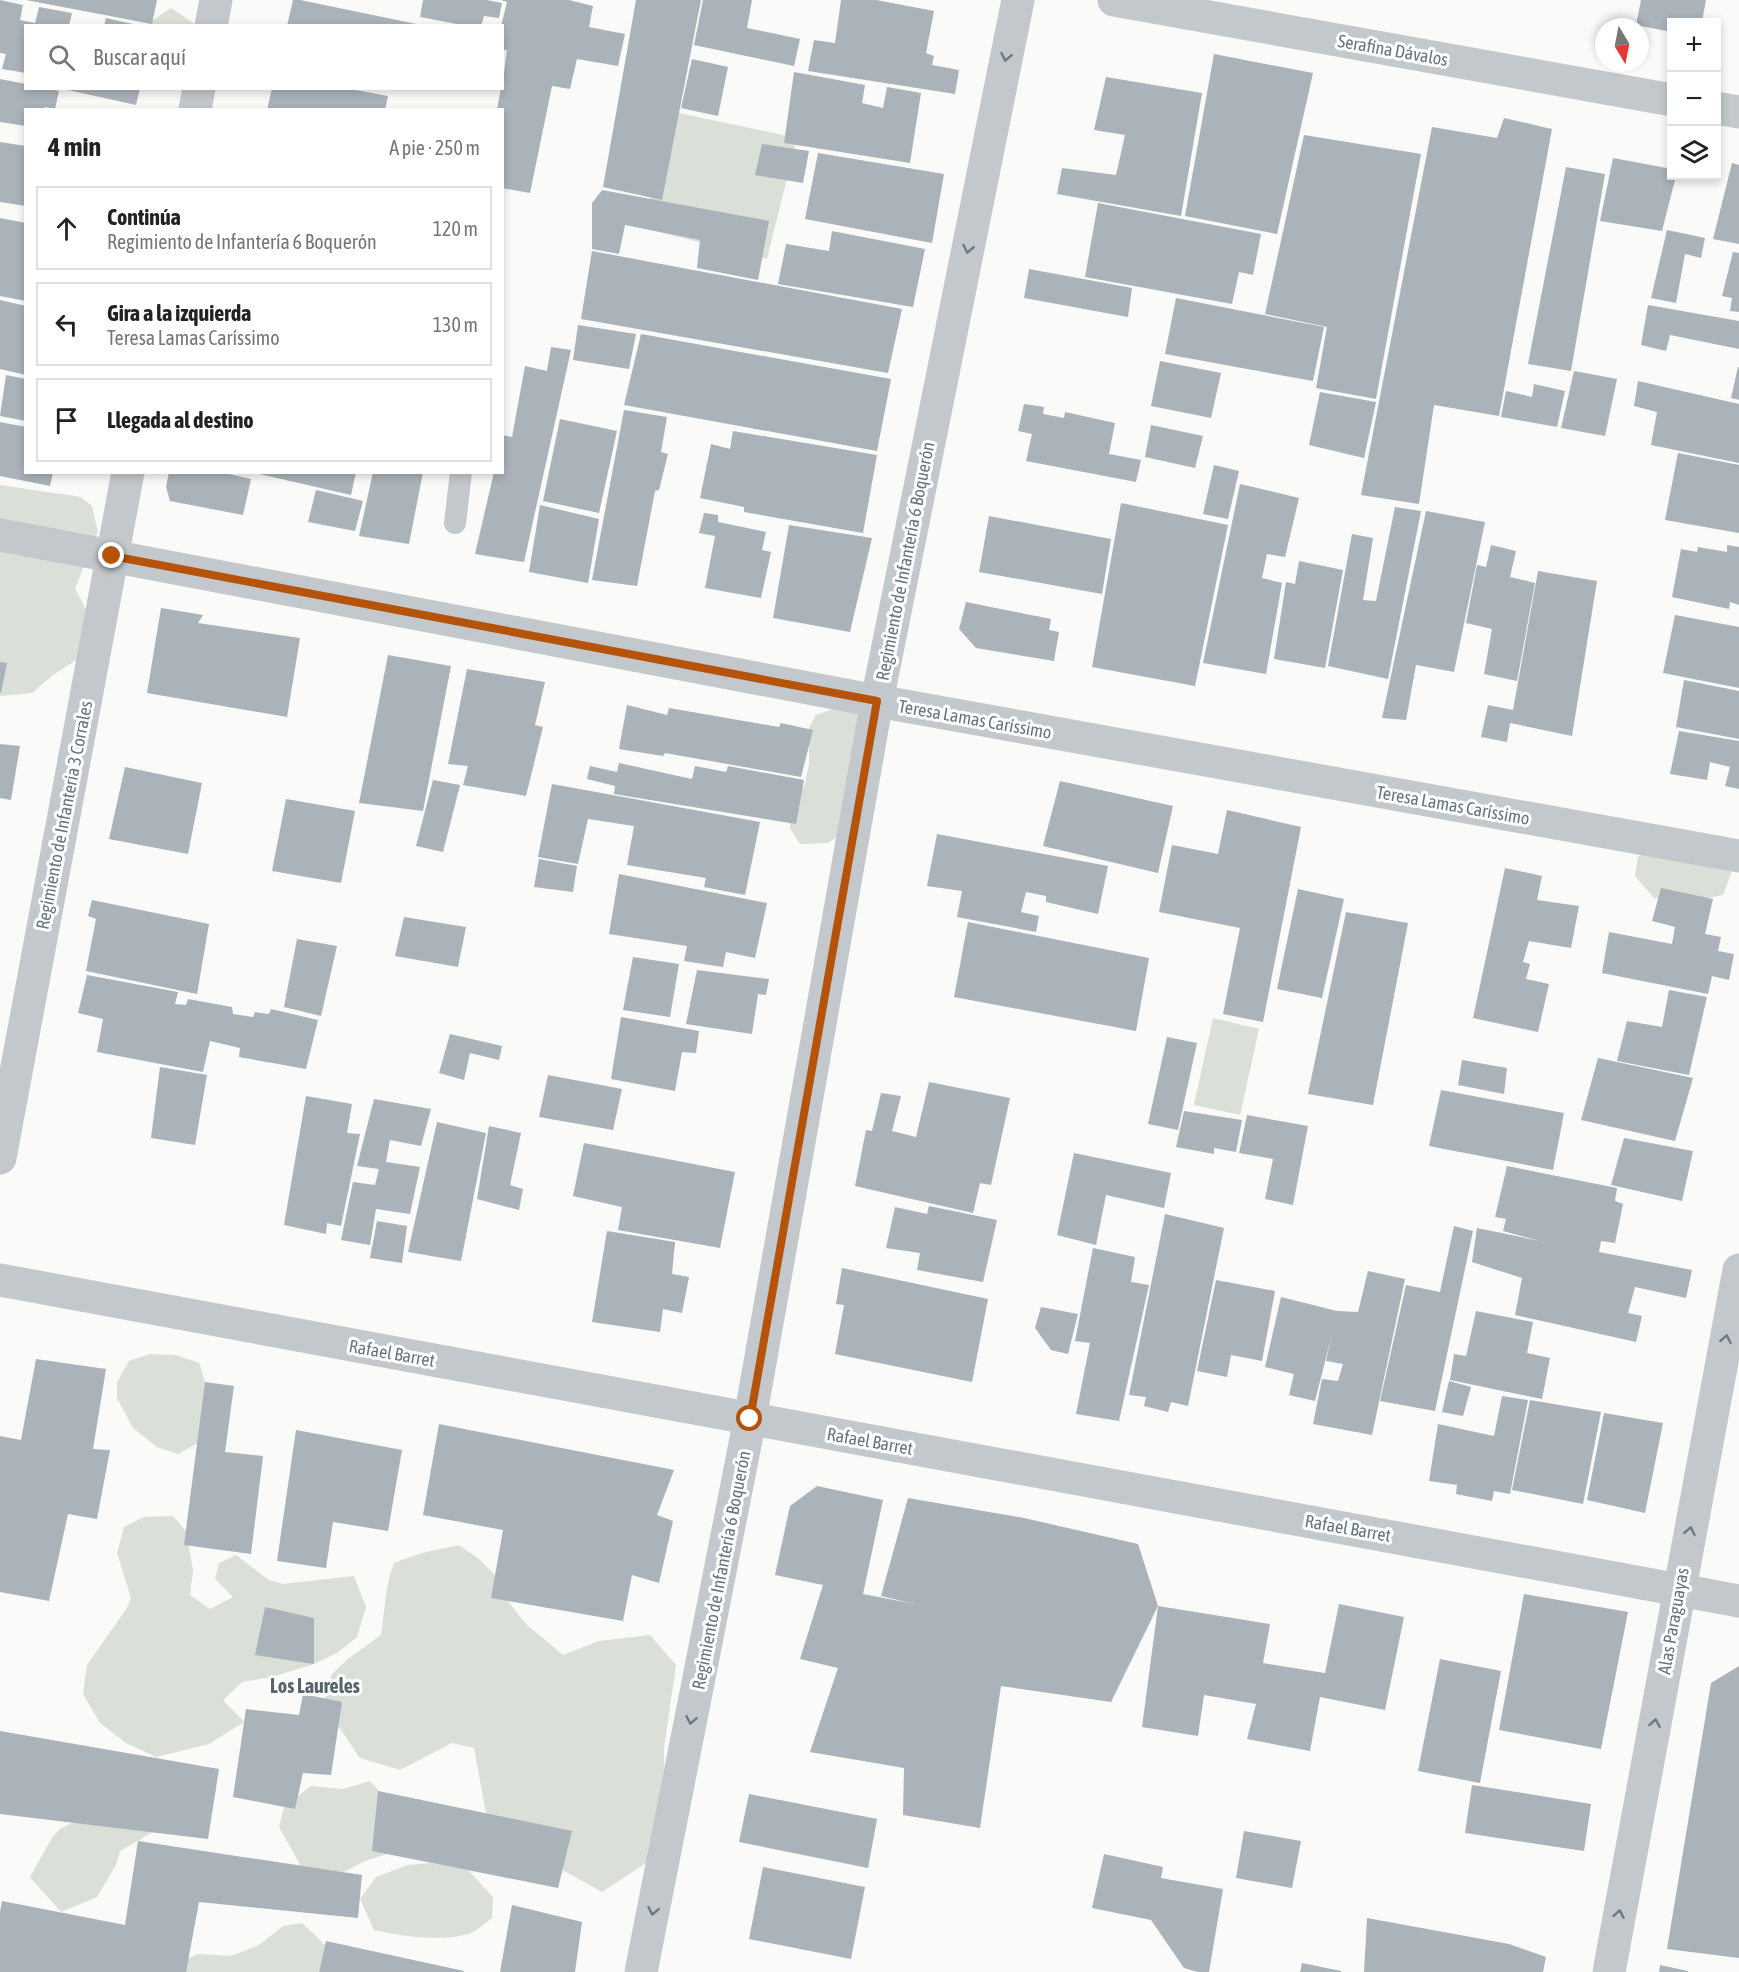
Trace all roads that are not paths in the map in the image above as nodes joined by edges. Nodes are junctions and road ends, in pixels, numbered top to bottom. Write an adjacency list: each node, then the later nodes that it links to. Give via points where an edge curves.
1 (216, 0): 4 (street)
2 (1018, 0): 15 (street, Regimiento de Infantería 6 Boquerón, one-way to 15)
3 (1114, 0): 6 (street, Serafina Dávalos)
4 (211, 24)
5 (199, 90): 7 (street)
6 (1667, 99)
7 (195, 108)
8 (1721, 109): 9 (street)
9 (1739, 112)
10 (128, 474): 14 (street, Regimiento de Infanteria 3 Corrales)
11 (461, 474): 12 (lane)
12 (455, 523)
13 (0, 535): 14 (street, Teresa Lamas Caríssimo)
14 (112, 556): 15 (street, Teresa Lamas Caríssimo); 17 (street, Regimiento de Infanteria 3 Corrales)
15 (877, 701): 16 (street, Teresa Lamas Caríssimo); 20 (street, Regimiento de Infantería 6 Boquerón)
16 (1739, 856)
17 (0, 1158)
18 (1739, 1270): 21 (street, Alas Paraguayas, one-way to 18)
19 (0, 1280): 20 (street, Rafael Barret)
20 (750, 1419): 21 (street, Rafael Barret); 23 (street, Regimiento de Infantería 6 Boquerón, one-way to 23)
21 (1679, 1589): 22 (street, Rafael Barret); 24 (street, Alas Paraguayas, one-way to 21)
22 (1739, 1601)
23 (641, 1972)
24 (1609, 1972)

